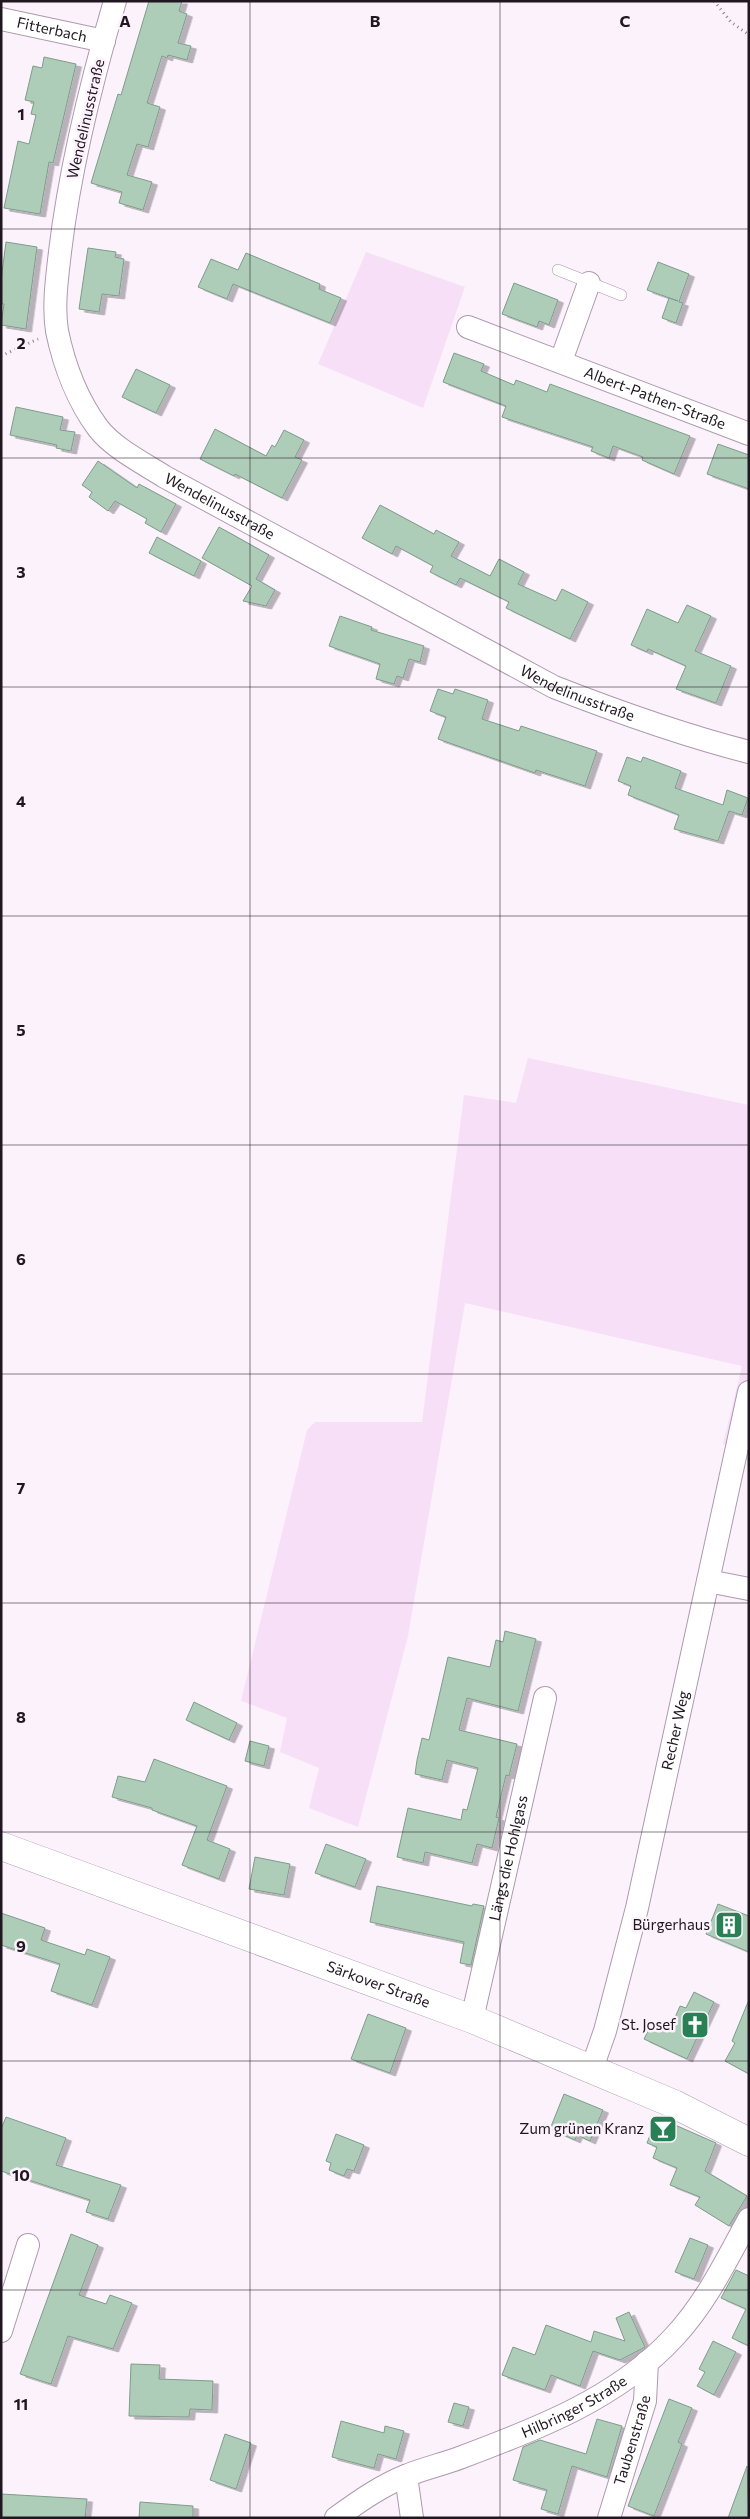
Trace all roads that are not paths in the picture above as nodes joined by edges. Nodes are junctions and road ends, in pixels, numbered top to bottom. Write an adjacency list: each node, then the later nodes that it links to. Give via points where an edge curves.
1 (115, 1): 3 (street, Wendelinusstraße)
2 (1, 19): 3 (street, Fitterbach)
3 (104, 40): 10 (street, Wendelinusstraße, via 80,135 64,222 56,299 57,331 80,401 99,430 165,477 554,687 693,738)
4 (558, 270): 5 (lane)
5 (590, 283): 6 (lane); 8 (street)
6 (621, 295)
7 (468, 327): 8 (street, Albert-Pathen-Straße)
8 (561, 361): 9 (street, Albert-Pathen-Straße)
9 (749, 434)
10 (749, 752)
11 (749, 1392): 12 (street, Recher Weg)
12 (708, 1581): 13 (street); 17 (street, Recher Weg, via 637,1908)
13 (749, 1589)
14 (545, 1698): 16 (street, Längs die Hohlgass)
15 (1, 1846): 16 (main road, Särkover Straße)
16 (472, 2019): 17 (main road, Särkover Straße)
17 (592, 2068): 18 (main road, Särkover Straße)
18 (749, 2142)
19 (749, 2219): 22 (street, Hilbringer Straße, via 698,2306 674,2337)
20 (28, 2245): 21 (street)
21 (1, 2331)
22 (647, 2362): 23 (street, Hilbringer Straße, via 580,2407 461,2458); 26 (street, Taubenstraße, via 645,2401)
23 (406, 2476): 24 (street, Hilbringer Straße); 25 (street)
24 (336, 2518)
25 (412, 2518)
26 (609, 2518)

